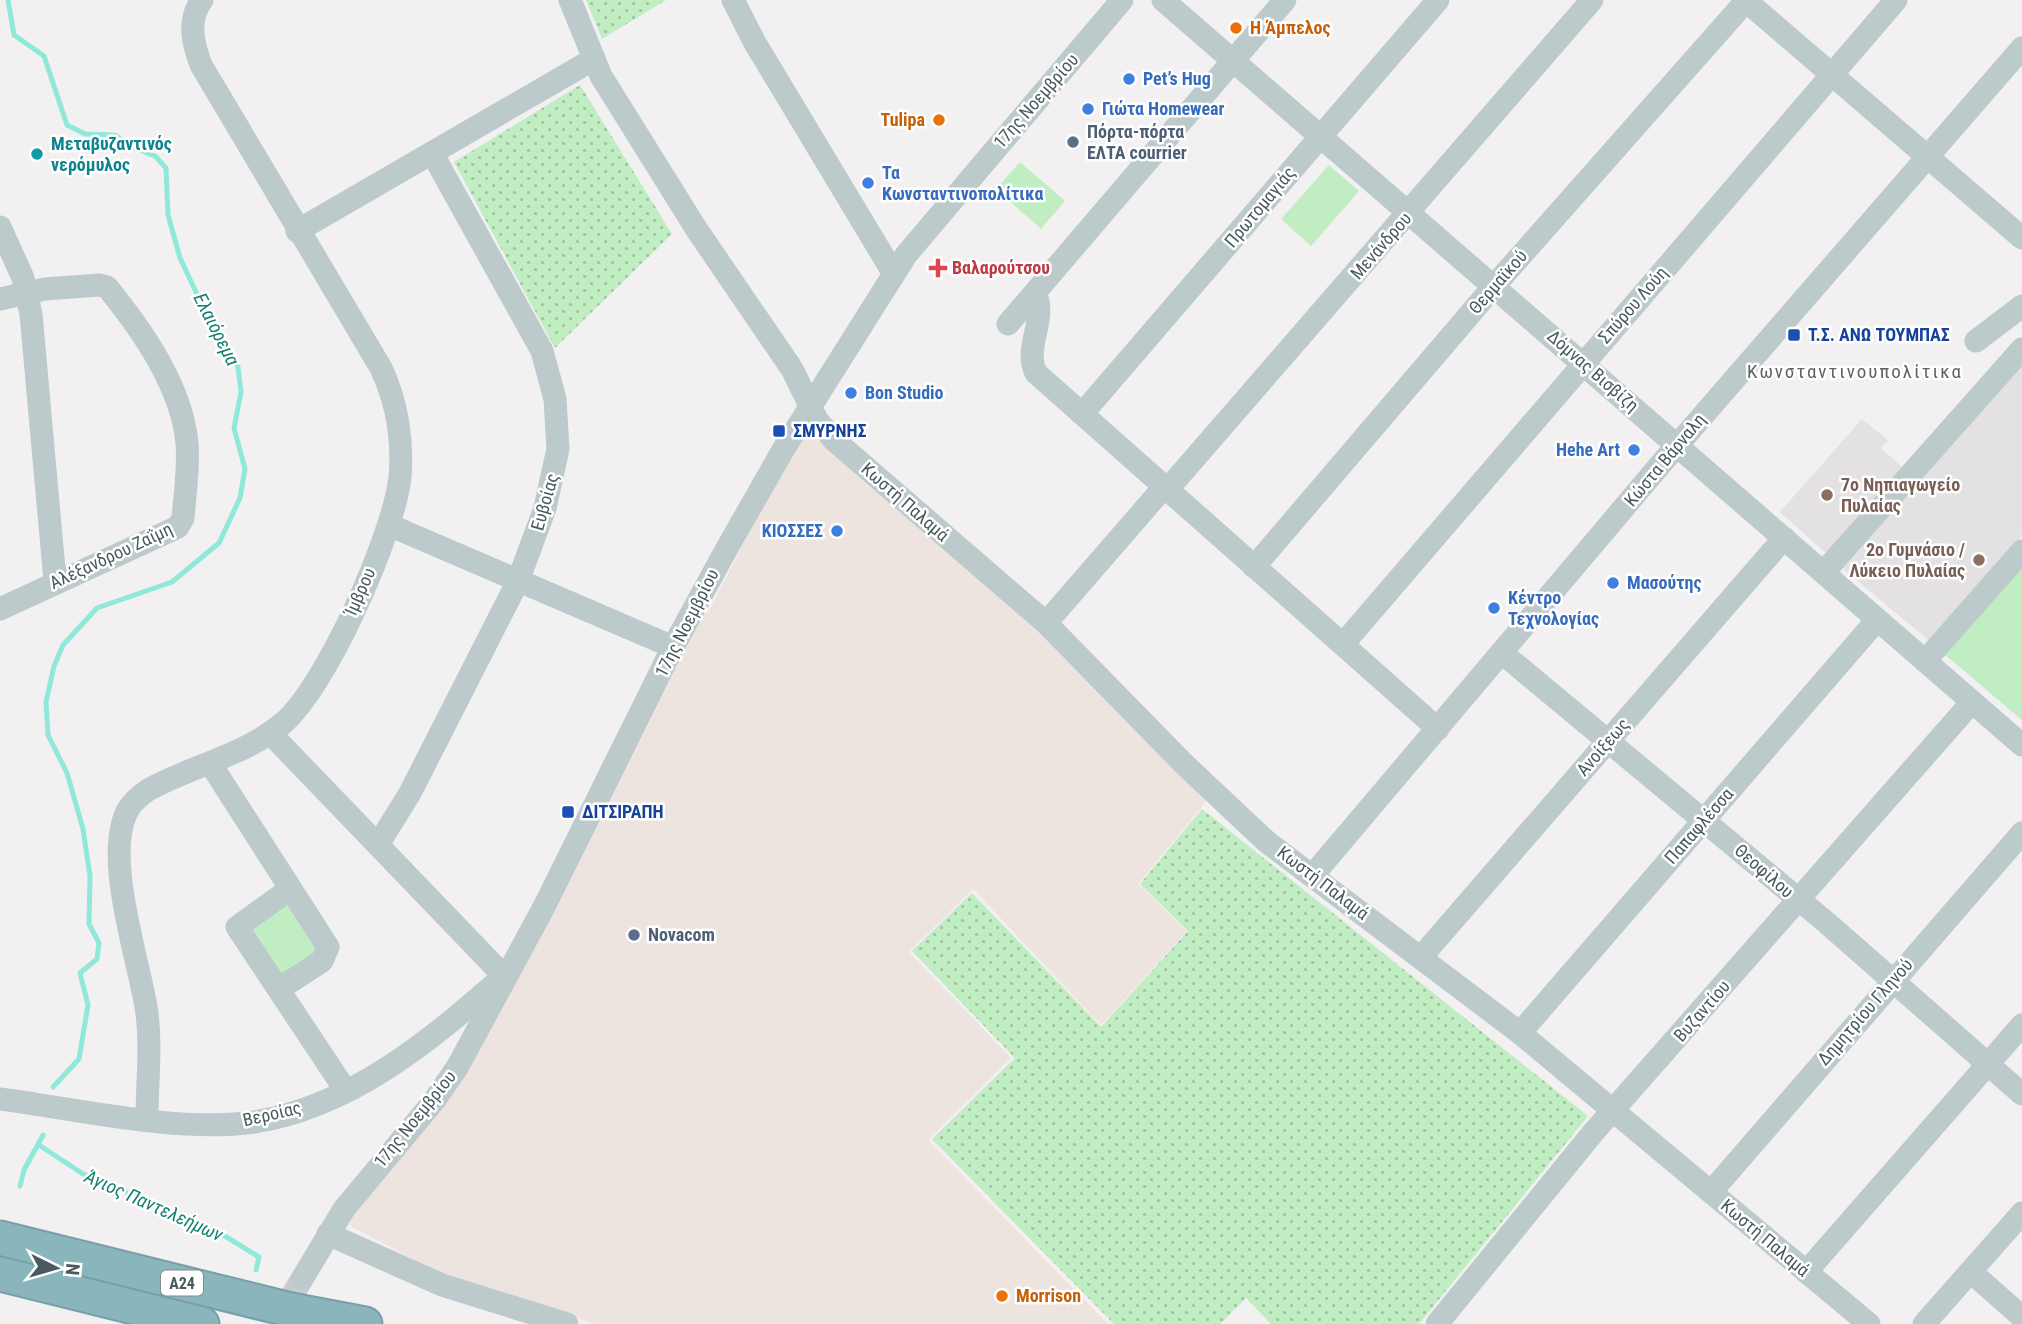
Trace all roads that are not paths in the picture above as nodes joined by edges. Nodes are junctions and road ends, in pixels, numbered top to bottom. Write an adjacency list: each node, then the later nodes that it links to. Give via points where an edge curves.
1 (570, 0): 12 (street, Κωστή Παλαμά)
2 (733, 0): 22 (street)
3 (1122, 0): 22 (street, 17ης Νοεμβρίου, via 930,223)
4 (1163, 0): 13 (street, Δόμνας Βισβίζη)
5 (1285, 0): 13 (street)
6 (1438, 0): 15 (street, Πρωτομαγιάς)
7 (1592, 0): 18 (street, Μενάνδρου)
8 (1746, 0): 14 (street); 23 (street, Θερμαϊκού)
9 (1896, 0): 14 (street, Σπύρου Λούη)
10 (199, 4): 20 (street, Ίμβρου, via 193,40 201,65)
11 (2022, 48): 17 (street, Κώστα Βάρναλη)
12 (594, 59): 16 (street); 32 (street, Κωστή Παλαμά, via 697,230 792,369)
13 (1233, 61): 15 (street, Δόμνας Βισβίζη); 25 (street)
14 (1833, 74): 17 (street); 31 (street, Σπύρου Λούη)
15 (1320, 136): 18 (street, Δόμνας Βισβίζη); 33 (street, Πρωτομαγιάς)
16 (432, 153): 20 (street); 41 (street, Ευβοίας, via 537,341 552,385 556,459 545,508)
17 (1928, 155): 21 (street); 34 (street, Κώστα Βάρναλη)
18 (1410, 213): 23 (street, Δόμνας Βισβίζη); 35 (street, Μενάνδρου)
19 (0, 227): 24 (street)
20 (297, 231): 36 (street, Ίμβρου, via 375,357 393,400 400,469)
21 (2022, 238)
22 (894, 274): 32 (street, 17ης Νοεμβρίου)
23 (1494, 286): 31 (street, Δόμνας Βισβίζη); 39 (street, Θερμαϊκού)
24 (27, 292): 26 (street); 42 (street); 42 (street, Αλέξανδρου Ζαΐμη, via 107,287 158,361 187,439 183,518 178,527)
25 (1035, 293): 28 (street); 33 (street, via 1039,315 1034,368)
26 (0, 299)
27 (2022, 306): 29 (street)
28 (1008, 324)
29 (1976, 341)
30 (2022, 349): 40 (street)
31 (1583, 362): 34 (street, Δόμνας Βισβίζη); 46 (street, Σπύρου Λούη)
32 (810, 407): 45 (street, Κωστή Παλαμά, via 834,440); 47 (street, 17ης Νοεμβρίου)
33 (1082, 414): 35 (street)
34 (1678, 444): 37 (street, Δόμνας Βισβίζη); 48 (street, Κώστα Βάρναλη)
35 (1166, 489): 39 (street); 45 (street, Μενάνδρου)
36 (389, 525): 41 (street); 52 (street, Ίμβρου, via 315,685 295,712)
37 (1784, 538): 40 (street, Δόμνας Βισβίζη); 53 (street, Ανοίξεως)
38 (2022, 551): 49 (street)
39 (1254, 567): 46 (street)
40 (1824, 572): 44 (street, Δόμνας Βισβίζη)
41 (518, 581): 47 (street); 58 (street, Ευβοίας, via 410,793)
42 (55, 582): 43 (street, Αλέξανδρου Ζαΐμη)
43 (0, 609)
44 (1877, 620): 49 (street, Δόμνας Βισβίζη); 56 (street, Παπαφλέσσα)
45 (1046, 624): 59 (street, Κωστή Παλαμά, via 1259,834)
46 (1343, 643): 51 (street)
47 (673, 647): 75 (street, 17ης Νοεμβρίου, via 583,831 458,1066 356,1192)
48 (1502, 653): 51 (street, Κώστα Βάρναλη); 53 (street, Θεοφίλου)
49 (1925, 661): 50 (street, Δόμνας Βισβίζη)
50 (1972, 702): 54 (street, Δόμνας Βισβίζη); 61 (street, Βυζαντίου)
51 (1438, 729): 59 (street, Κώστα Βάρναλη)
52 (270, 733): 55 (street, Ίμβρου); 58 (street)
53 (1608, 741): 56 (street, Θεοφίλου); 62 (street, Ανοίξεως)
54 (2022, 745)
55 (209, 763): 60 (street); 72 (street, Ίμβρου, via 139,796 128,809 121,834 120,884 146,1009)
56 (1704, 820): 61 (street, Θεοφίλου); 66 (street, Παπαφλέσσα)
57 (2022, 833): 63 (street, Δημητρίου Γληνού)
58 (379, 843): 68 (street, Βεροίας, via 503,976 436,1035)
59 (1313, 875): 62 (street, Κωστή Παλαμά)
60 (290, 889): 64 (street, via 328,953); 64 (street, via 237,927)
61 (1798, 901): 63 (street, Θεοφίλου); 71 (street, Βυζαντίου)
62 (1422, 956): 66 (street, Κωστή Παλαμά)
63 (1892, 980): 67 (street, Θεοφίλου); 73 (street, Δημητρίου Γληνού)
64 (279, 989): 68 (street)
65 (2022, 1025): 67 (street)
66 (1520, 1033): 71 (street, Κωστή Παλαμά)
67 (1988, 1064): 69 (street, Θεοφίλου); 77 (street)
68 (346, 1091): 72 (street, Βεροίας, via 289,1114 254,1122)
69 (2022, 1094)
70 (0, 1099): 72 (street, Βεροίας)
71 (1612, 1111): 73 (street, Κωστή Παλαμά); 85 (street, Βυζαντίου)
72 (147, 1118)
73 (1710, 1192): 77 (street, Κωστή Παλαμά)
74 (2022, 1213): 78 (street)
75 (328, 1234): 80 (street, 17ης Νοεμβρίου); 84 (street, via 442,1285)
76 (0, 1238): 83 (highway, Α24)
77 (1807, 1272): 86 (street, Κωστή Παλαμά)
78 (1971, 1272): 81 (street); 87 (street)
79 (0, 1274): 82 (highway, Α24)
80 (302, 1279)
81 (2022, 1317)
82 (202, 1324)
83 (365, 1324)
84 (567, 1324)
85 (1437, 1324)
86 (1869, 1324)
87 (1924, 1324)

